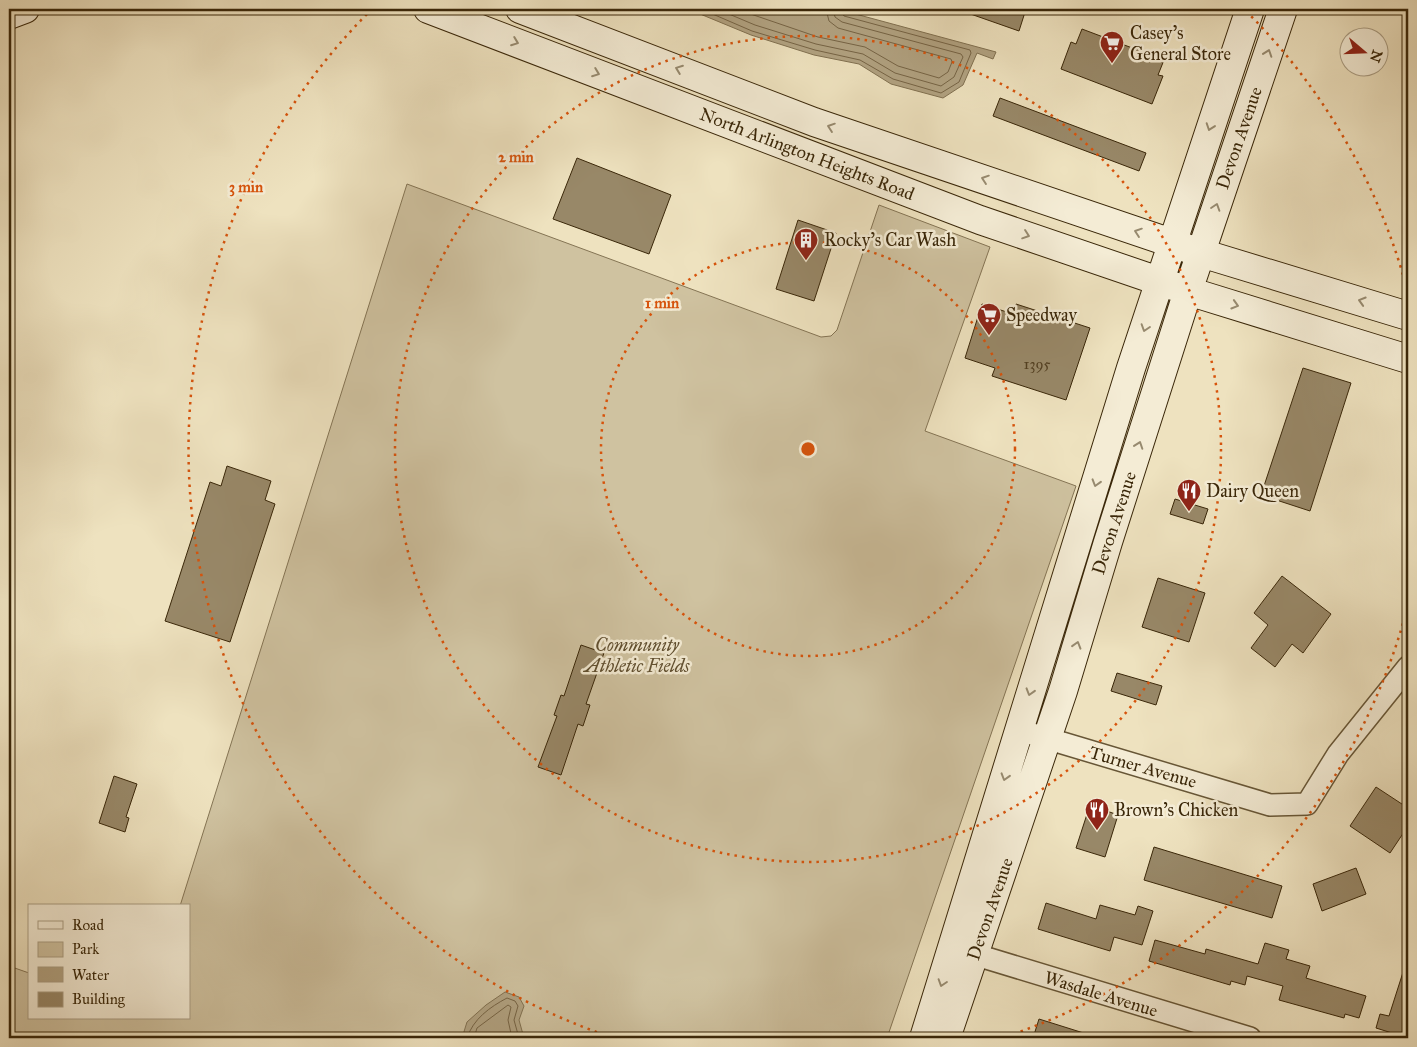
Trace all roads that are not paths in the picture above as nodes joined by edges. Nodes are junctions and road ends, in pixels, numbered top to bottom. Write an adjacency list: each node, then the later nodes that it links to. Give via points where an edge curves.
1 (26, 9): 6 (main road)
2 (428, 9): 9 (main road, North Arlington Heights Road, one-way to 9, via 946,207)
3 (520, 9): 7 (main road, North Arlington Heights Road, one-way to 3, via 814,122)
4 (1250, 9): 7 (main road, Devon Avenue, one-way to 7)
5 (1283, 9): 8 (main road, Devon Avenue, one-way to 5)
6 (9, 15)
7 (1172, 243): 8 (main road, North Arlington Heights Road); 9 (main road, Devon Avenue)
8 (1201, 253): 10 (main road, Devon Avenue); 11 (main road, North Arlington Heights Road, one-way to 8)
9 (1160, 282): 10 (main road, North Arlington Heights Road); 14 (main road, Devon Avenue, one-way to 14)
10 (1188, 291): 12 (main road, North Arlington Heights Road, one-way to 12); 15 (main road, Devon Avenue, one-way to 10)
11 (1408, 316)
12 (1408, 359)
13 (1408, 667): 15 (street, Turner Avenue, via 1338,754 1307,804 1270,805)
14 (1019, 730): 15 (street, Turner Avenue); 16 (main road, Devon Avenue, one-way to 16)
15 (1047, 738): 16 (main road, Devon Avenue)
16 (963, 951): 17 (main road, Devon Avenue, one-way to 17); 18 (main road, Devon Avenue); 19 (street, Wasdale Avenue)
17 (924, 1038)
18 (946, 1038)
19 (1250, 1038)

